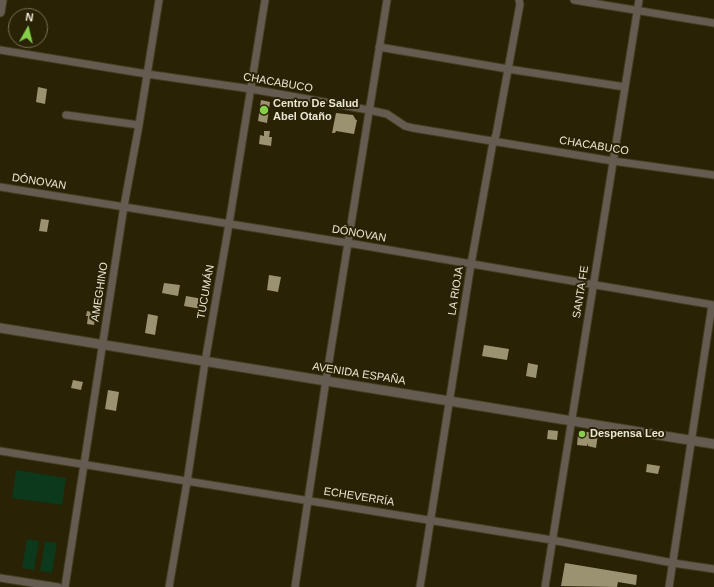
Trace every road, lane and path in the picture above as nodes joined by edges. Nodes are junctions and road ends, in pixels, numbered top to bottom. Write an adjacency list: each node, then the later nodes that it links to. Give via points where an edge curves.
1 (2, 0): 9 (street)
2 (159, 0): 14 (street, AMEGHINO)
3 (265, 0): 16 (street, TUCUMÁN)
4 (387, 0): 11 (street)
5 (519, 0): 13 (street, LA RIOJA)
6 (574, 0): 8 (street)
7 (639, 0): 8 (street, SANTA FE)
8 (637, 10): 10 (street); 15 (street, SANTA FE)
9 (0, 12)
10 (714, 23)
11 (379, 47): 13 (street); 17 (street)
12 (0, 50): 14 (street, CHACABUCO)
13 (508, 69): 15 (street); 20 (street, LA RIOJA)
14 (147, 74): 16 (street, CHACABUCO); 19 (street, AMEGHINO)
15 (625, 87): 21 (street, SANTA FE)
16 (251, 89): 17 (street, CHACABUCO); 25 (street, TUCUMÁN)
17 (369, 110): 20 (street, CHACABUCO, via 388,114 405,126); 26 (street)
18 (66, 115): 19 (street)
19 (139, 125): 24 (street, AMEGHINO)
20 (493, 142): 21 (street, CHACABUCO); 27 (street, LA RIOJA)
21 (613, 161): 22 (street, CHACABUCO); 28 (street, SANTA FE)
22 (714, 175)
23 (0, 187): 24 (street, DÓNOVAN)
24 (124, 206): 25 (street, DÓNOVAN); 31 (street, AMEGHINO)
25 (229, 224): 26 (street, DÓNOVAN); 32 (street, TUCUMÁN)
26 (348, 243): 27 (street, DÓNOVAN); 33 (street)
27 (471, 264): 28 (street, DÓNOVAN); 34 (street, LA RIOJA)
28 (593, 284): 29 (street, DÓNOVAN); 35 (street, SANTA FE)
29 (713, 305): 36 (street)
30 (0, 328): 31 (street, AVENIDA ESPAÑA)
31 (103, 345): 32 (street, AVENIDA ESPAÑA); 39 (street, AMEGHINO)
32 (205, 362): 33 (street, AVENIDA ESPAÑA); 40 (street, TUCUMÁN)
33 (326, 380): 34 (street, AVENIDA ESPAÑA); 41 (street)
34 (449, 401): 35 (street, AVENIDA ESPAÑA); 42 (street, LA RIOJA)
35 (571, 421): 36 (street, AVENIDA ESPAÑA); 43 (street, SANTA FE)
36 (692, 440): 37 (street, AVENIDA ESPAÑA); 44 (street)
37 (714, 444)
38 (0, 451): 39 (street, ECHEVERRÍA)
39 (84, 465): 40 (street, ECHEVERRÍA); 48 (street, AMEGHINO)
40 (187, 482): 41 (street, ECHEVERRÍA); 49 (street, TUCUMÁN)
41 (308, 500): 42 (street, ECHEVERRÍA); 50 (street)
42 (430, 520): 43 (street, ECHEVERRÍA); 51 (street, LA RIOJA)
43 (552, 540): 44 (street, ECHEVERRÍA); 52 (street, SANTA FE)
44 (673, 563): 45 (street, ECHEVERRÍA); 53 (street)
45 (714, 569)
46 (0, 578): 47 (street)
47 (58, 587)
48 (65, 587)
49 (168, 587)
50 (295, 587)
51 (420, 587)
52 (545, 587)
53 (669, 587)

